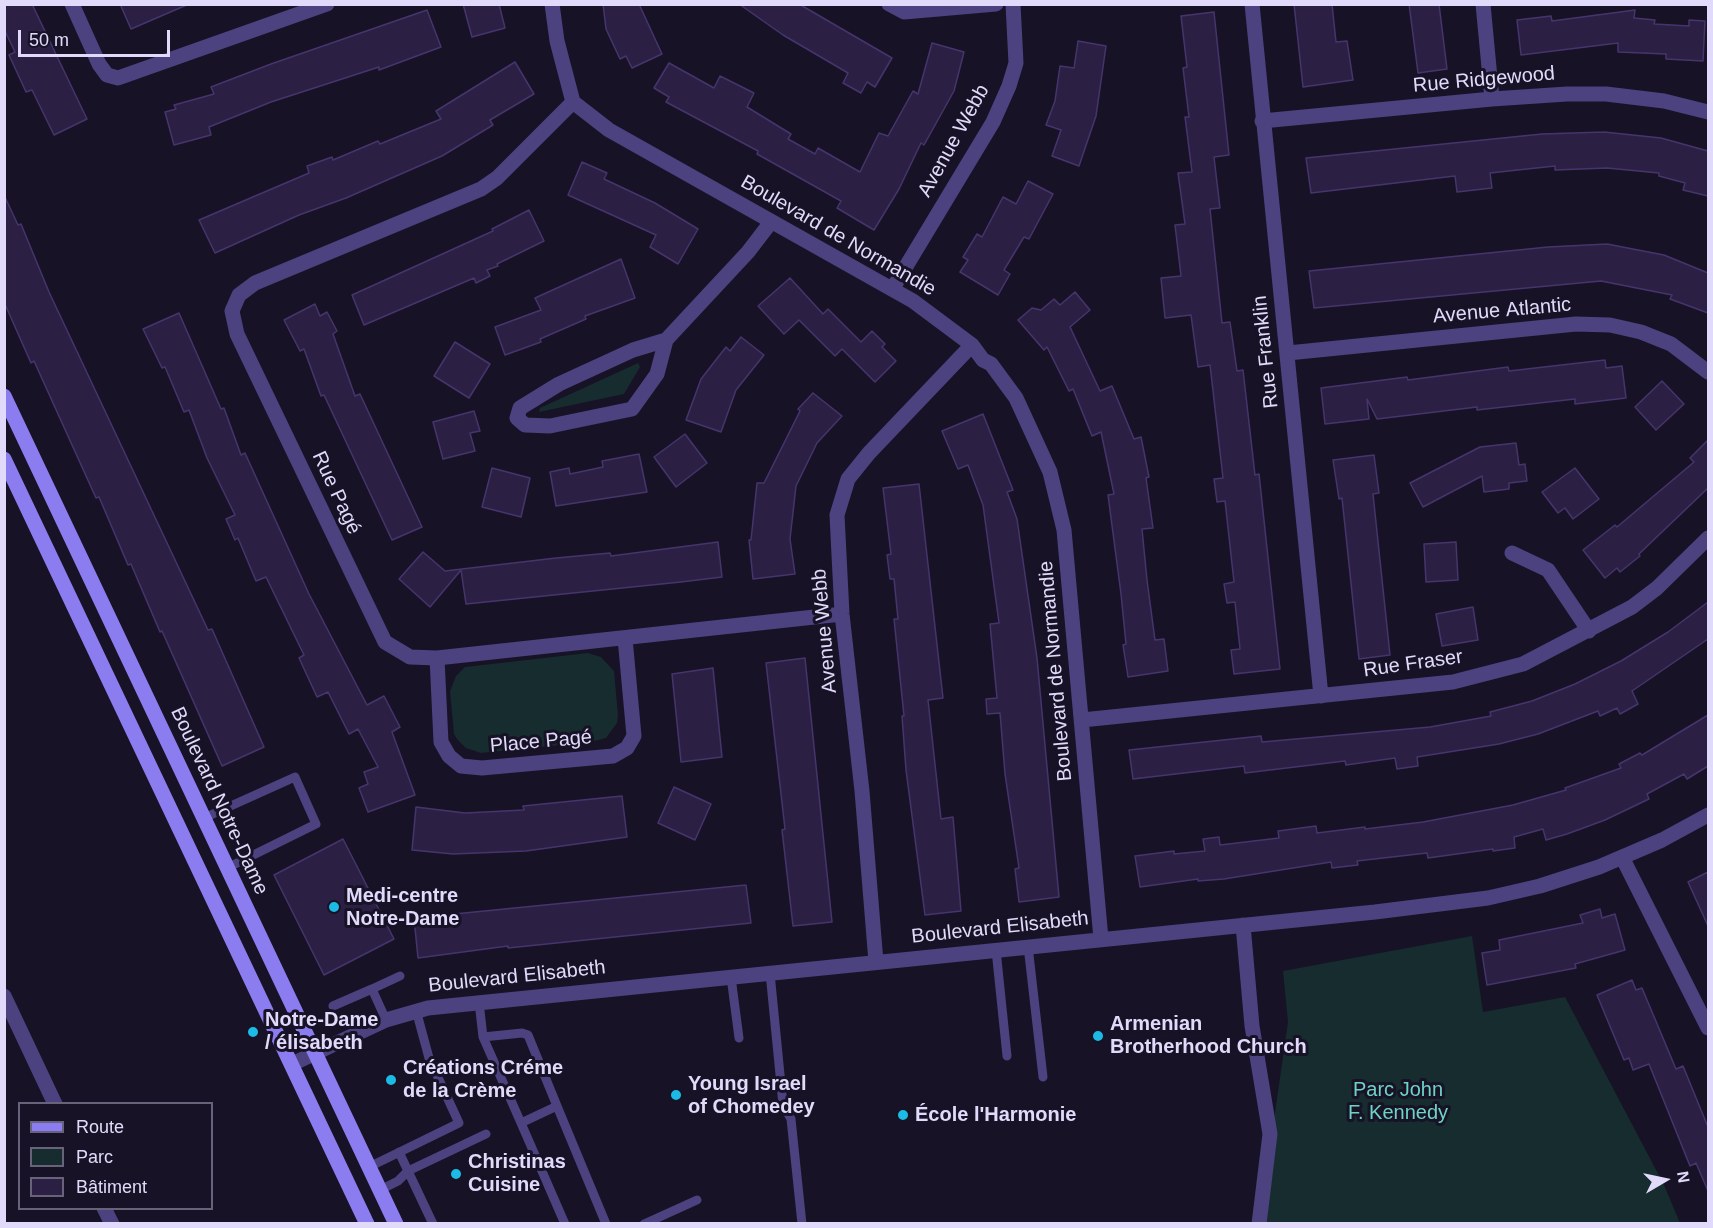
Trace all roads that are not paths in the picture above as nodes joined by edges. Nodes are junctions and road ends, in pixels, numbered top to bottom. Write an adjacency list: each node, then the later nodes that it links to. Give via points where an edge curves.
1 (72, 4): 2 (street, via 99,64 107,75 118,78)
2 (327, 4)
3 (552, 4): 10 (street)
4 (889, 4): 5 (street, via 904,12)
5 (996, 4)
6 (1013, 4): 14 (street, Avenue Webb, via 1016,63 1009,86 993,122)
7 (1252, 4): 12 (street, Rue Franklin)
8 (1483, 4): 9 (street)
9 (1492, 99): 11 (street, Rue Ridgewood, via 1606,94 1664,101); 12 (street, Rue Ridgewood)
10 (573, 102): 13 (street, Boulevard de Normandie, via 609,130); 26 (street, Rue Pagé, via 497,178 481,189 255,283 238,295 232,311 237,334 385,642 410,657)
11 (1708, 112)
12 (1262, 121): 17 (street, Rue Franklin)
13 (771, 222): 14 (street, Boulevard de Normandie); 15 (street)
14 (893, 288): 16 (street, Boulevard de Normandie)
15 (666, 340): 15 (street, via 633,350 559,384 520,408 517,418 525,425 550,426 632,409 657,374)
16 (972, 345): 23 (street, Avenue Webb, via 848,480 837,515); 28 (street, Boulevard de Normandie, via 1016,398 1050,472 1064,530)
17 (1288, 353): 18 (street, Avenue Atlantic, via 1575,324 1599,325 1641,332 1671,344); 27 (street, Rue Franklin)
18 (1708, 372)
19 (4, 396): 30 (street, Boulevard Notre-Dame)
20 (4, 459): 52 (street)
21 (1708, 538): 24 (street, Rue Fraser, via 1648,594)
22 (1512, 553): 24 (street, via 1548,570)
23 (842, 614): 25 (street, Rue Pagé); 37 (street, Avenue Webb)
24 (1589, 631): 27 (street, Rue Fraser, via 1523,664 1453,682)
25 (625, 638): 26 (street, Rue Pagé); 26 (street, Place Pagé, via 634,736 627,748 613,756 482,768 461,766 441,742)
26 (437, 658)
27 (1321, 696): 28 (street, Rue Fraser)
28 (1082, 720): 34 (street, Boulevard de Normandie)
29 (1708, 815): 31 (street, Boulevard Elisabeth)
30 (204, 818): 32 (street, Boulevard Notre-Dame); 32 (lane, via 295,777 316,824)
31 (1623, 857): 33 (street, Boulevard Elisabeth, via 1556,881 1488,898); 47 (street)
32 (227, 868): 50 (street, Boulevard Notre-Dame)
33 (1243, 925): 34 (street, Boulevard Elisabeth); 72 (street, via 1252,1026 1270,1134)
34 (1101, 939): 35 (street, Boulevard Elisabeth)
35 (1028, 946): 36 (street, Boulevard Elisabeth); 53 (lane)
36 (996, 950): 37 (street, Boulevard Elisabeth); 51 (lane)
37 (876, 962): 38 (street, Boulevard Elisabeth)
38 (770, 973): 40 (street, Boulevard Elisabeth); 71 (lane, via 783,1105 791,1119)
39 (400, 976): 41 (lane)
40 (731, 977): 43 (street, Boulevard Elisabeth); 49 (lane)
41 (372, 989): 44 (lane); 46 (lane)
42 (4, 996): 54 (street)
43 (479, 1002): 45 (street, Boulevard Elisabeth); 48 (lane)
44 (333, 1006)
45 (416, 1010): 46 (street, Boulevard Elisabeth); 58 (lane, via 429,1058 459,1123)
46 (386, 1020): 50 (street, Boulevard Elisabeth)
47 (1708, 1028)
48 (483, 1037): 55 (lane, via 528,1035); 56 (lane)
49 (739, 1038)
50 (315, 1054): 52 (street, Boulevard Elisabeth); 59 (street, Boulevard Notre-Dame)
51 (1007, 1056)
52 (292, 1064): 65 (street)
53 (1043, 1077)
54 (54, 1102)
55 (557, 1106): 56 (lane); 69 (lane)
56 (520, 1123): 68 (lane)
57 (486, 1134): 60 (lane)
58 (399, 1152): 59 (lane); 60 (lane)
59 (369, 1167): 61 (street, Boulevard Notre-Dame)
60 (408, 1171): 61 (lane); 67 (lane)
61 (380, 1190): 66 (street, Boulevard Notre-Dame)
62 (697, 1200): 70 (lane)
63 (105, 1210): 64 (street)
64 (112, 1224)
65 (367, 1224)
66 (396, 1224)
67 (433, 1224)
68 (565, 1224)
69 (606, 1224)
70 (644, 1224)
71 (802, 1224)
72 (1259, 1224)

